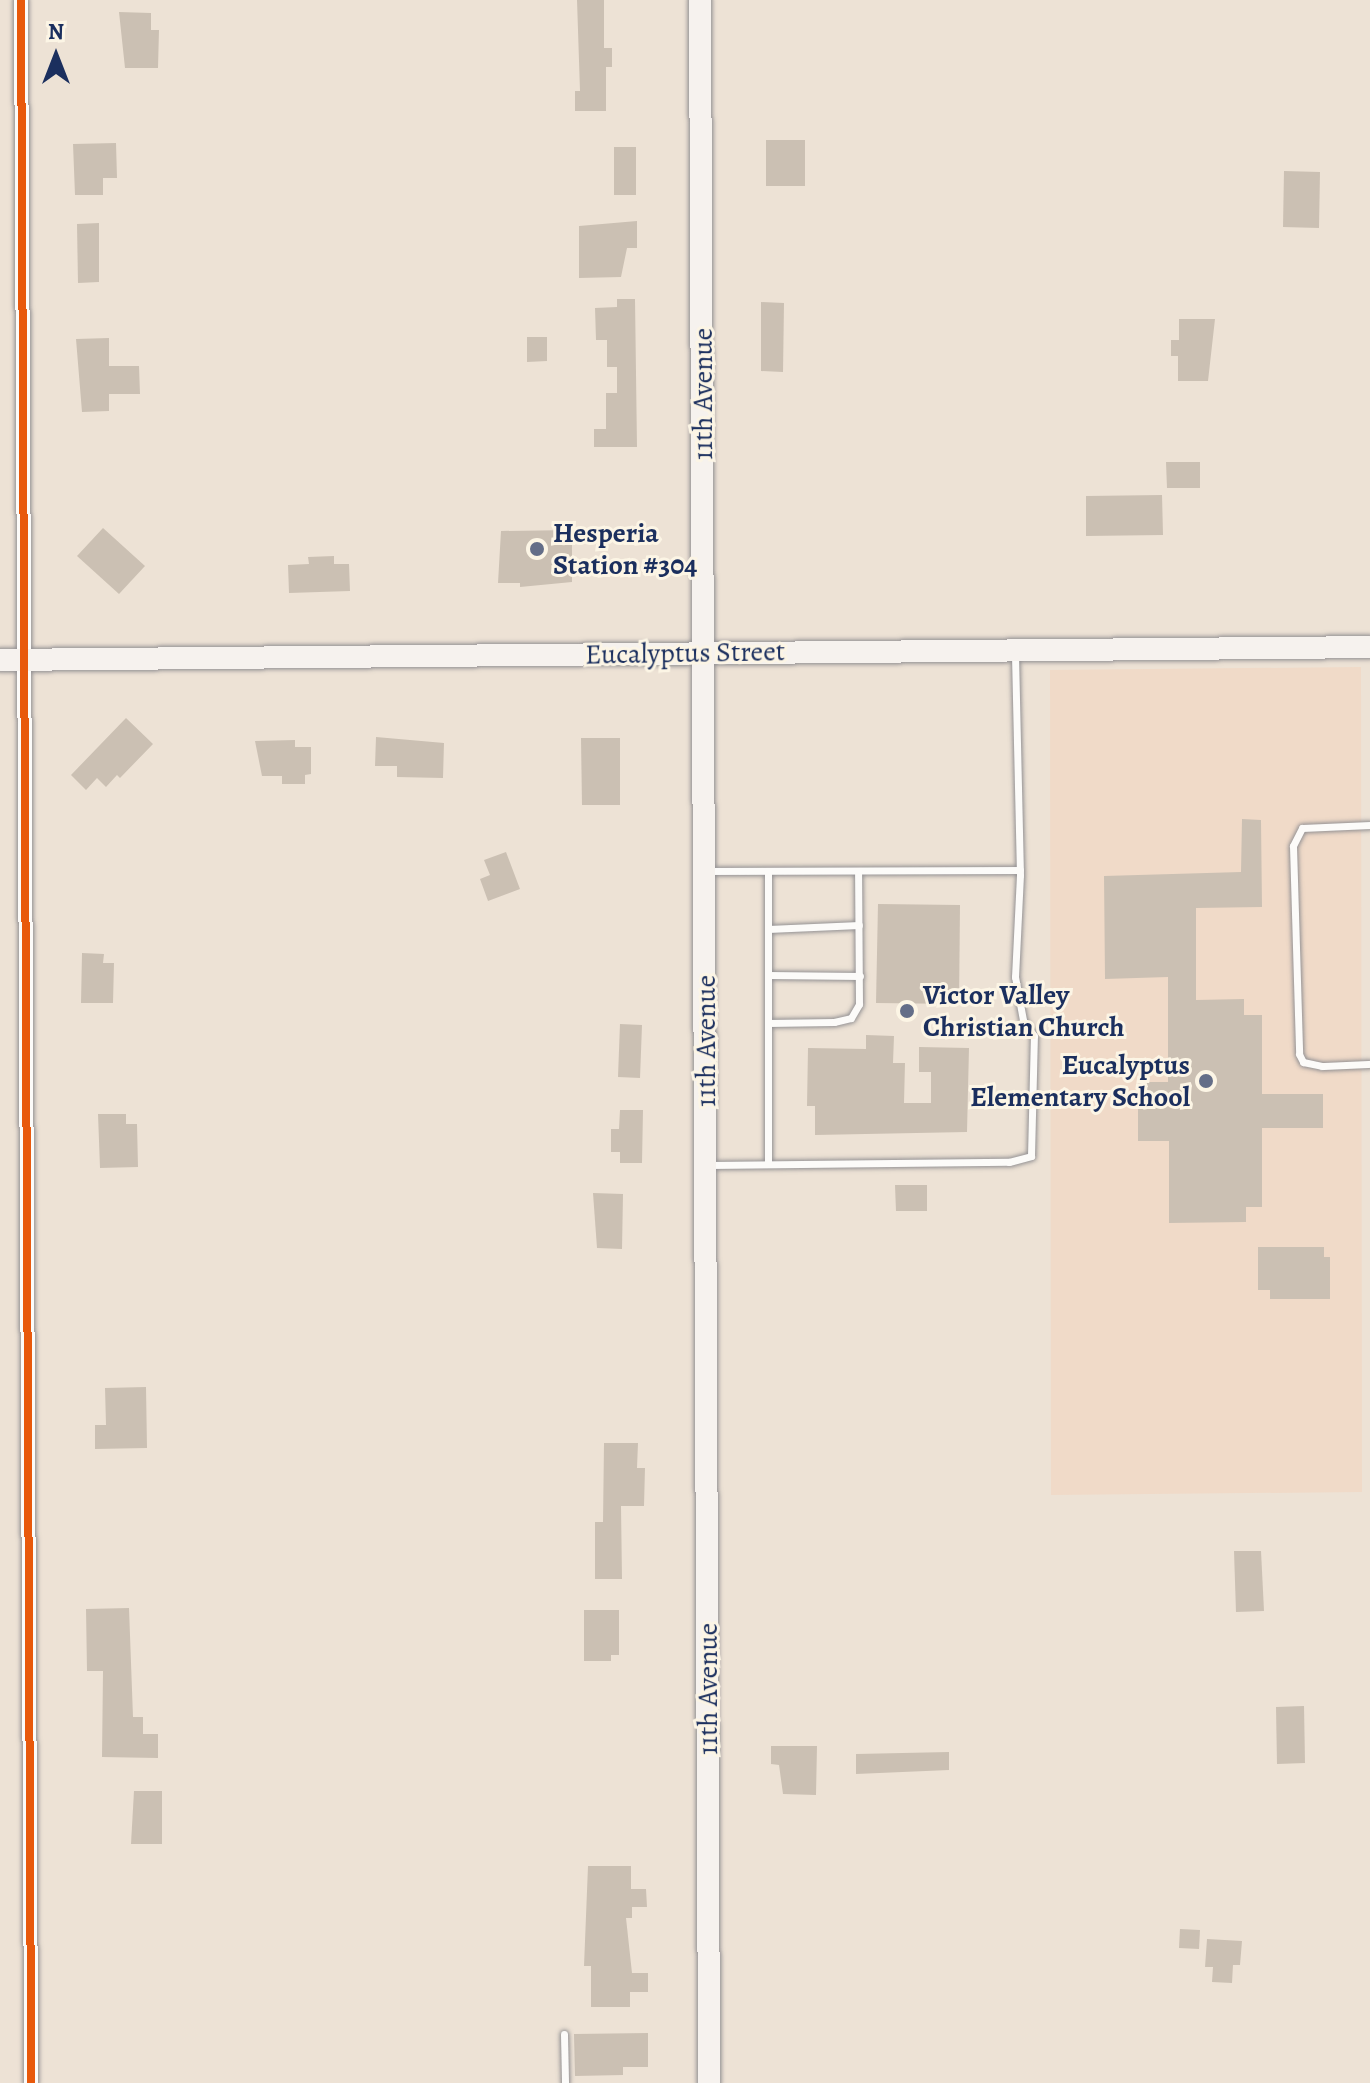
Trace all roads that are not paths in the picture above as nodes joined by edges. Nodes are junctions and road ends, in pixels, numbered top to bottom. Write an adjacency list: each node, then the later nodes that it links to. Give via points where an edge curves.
1 (21, 0): 7 (street)
2 (700, 0): 5 (main road, 11th Avenue)
3 (1370, 647): 4 (main road, Eucalyptus Street)
4 (1015, 650): 5 (main road, Eucalyptus Street); 9 (lane)
5 (705, 653): 7 (main road, Eucalyptus Street); 10 (main road, 11th Avenue)
6 (0, 660): 7 (main road, Eucalyptus Street)
7 (28, 660): 22 (street)
8 (1370, 825): 18 (lane, via 1302,828 1293,846 1299,1054 1303,1062 1322,1066)
9 (1020, 870): 12 (lane); 19 (lane, via 1015,977 1023,1020 1034,1036 1031,1156 1009,1162)
10 (706, 871): 11 (lane); 20 (main road, 11th Avenue)
11 (768, 871): 12 (lane); 14 (lane)
12 (858, 871): 13 (lane)
13 (859, 925): 14 (lane); 16 (lane)
14 (768, 929): 15 (lane)
15 (768, 975): 16 (lane); 17 (lane)
16 (860, 976): 17 (lane, via 859,1004 851,1018)
17 (768, 1023): 19 (lane)
18 (1370, 1064)
19 (768, 1164): 20 (lane)
20 (707, 1165): 24 (main road, 11th Avenue)
21 (564, 2034): 23 (lane)
22 (31, 2083)
23 (565, 2083)
24 (709, 2083)

